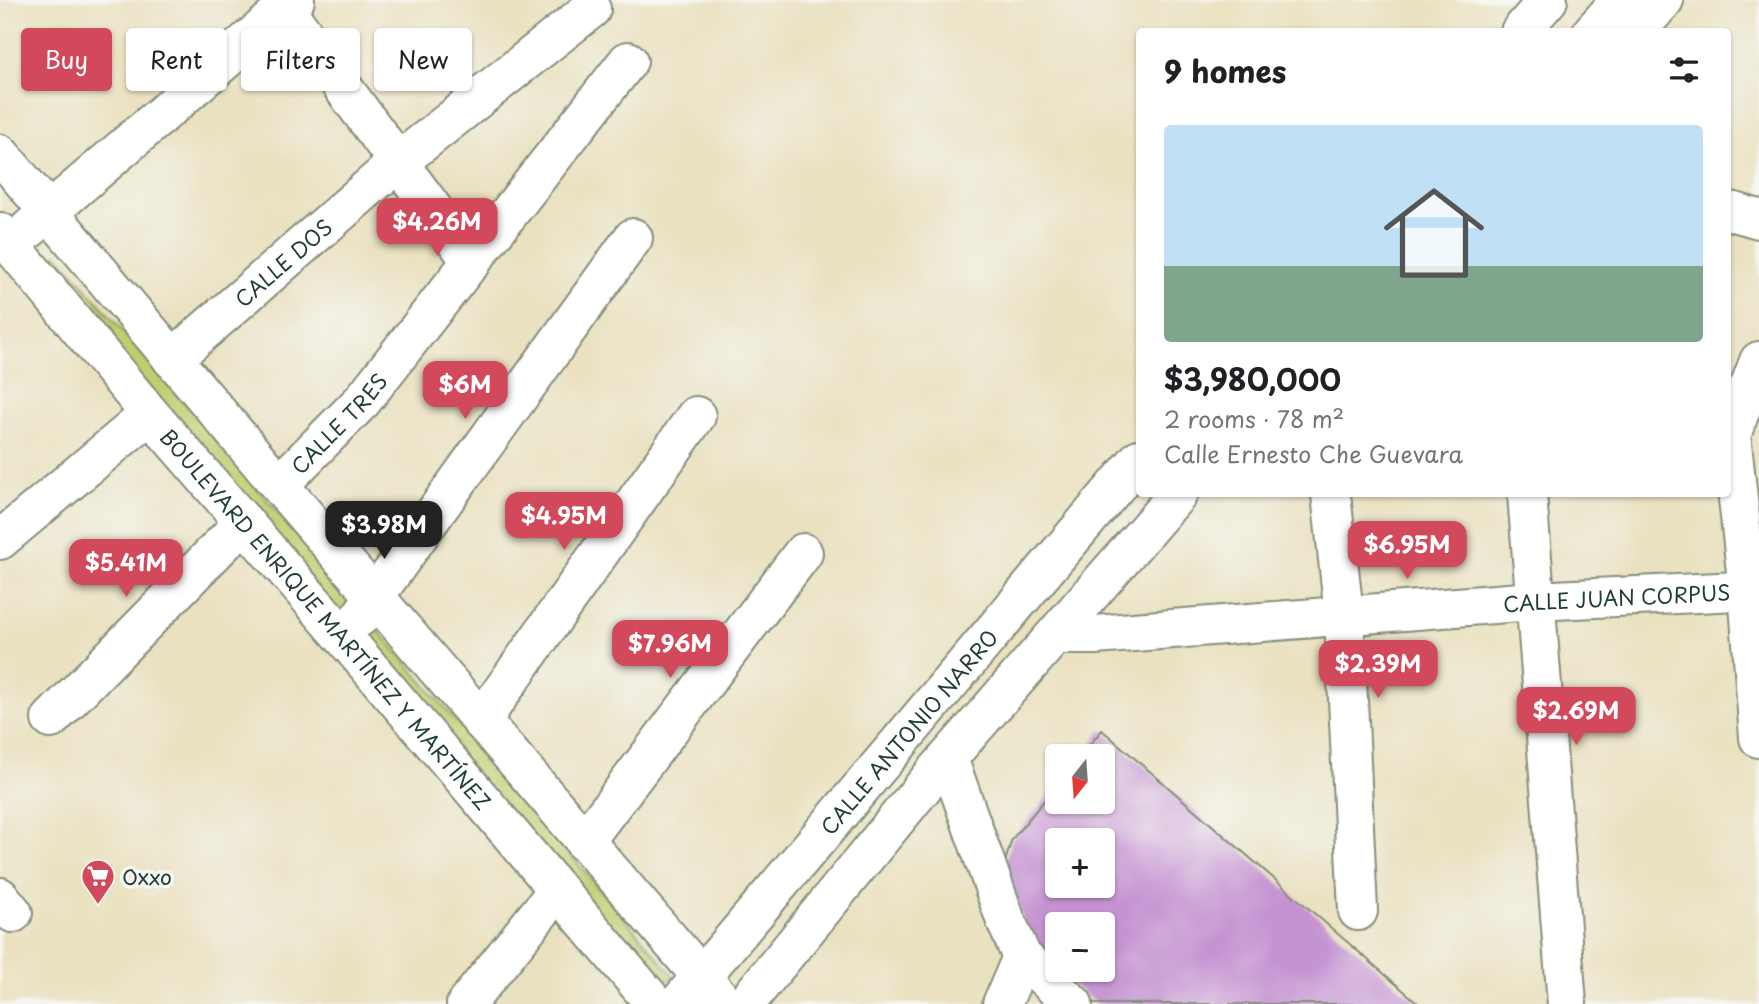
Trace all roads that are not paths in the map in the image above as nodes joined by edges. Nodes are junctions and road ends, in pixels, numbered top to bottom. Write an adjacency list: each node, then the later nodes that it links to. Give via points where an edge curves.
1 (1548, 0): 7 (street)
2 (1621, 0): 8 (street)
3 (1664, 0): 9 (street)
4 (1676, 0): 10 (street)
5 (290, 5): 13 (street); 15 (street)
6 (591, 9): 13 (street, CALLE DOS)
7 (1524, 28)
8 (1596, 28)
9 (1640, 28)
10 (1667, 28)
11 (628, 61): 19 (street, CALLE TRES)
12 (0, 153): 15 (street)
13 (397, 163): 19 (street); 20 (street, CALLE DOS)
14 (1731, 210): 16 (street)
15 (49, 214): 18 (street); 20 (street)
16 (1759, 219)
17 (633, 238): 35 (street)
18 (3, 243): 22 (street, BOULEVARD ENRIQUE MARTÍNEZ Y MARTÍNEZ)
19 (472, 262): 27 (street, CALLE TRES, via 362,401)
20 (172, 359): 27 (street)
21 (1759, 361): 23 (street)
22 (150, 414): 31 (street, BOULEVARD ENRIQUE MARTÍNEZ Y MARTÍNEZ); 32 (street)
23 (1731, 414)
24 (696, 416): 41 (street)
25 (1731, 423): 34 (street)
26 (1136, 463): 48 (street, CALLE ANTONIO NARRO)
27 (279, 485): 35 (street)
28 (1175, 497): 38 (street)
29 (1331, 497): 37 (street)
30 (1527, 497): 36 (street)
31 (244, 522): 39 (street, BOULEVARD ENRIQUE MARTÍNEZ Y MARTÍNEZ); 40 (street)
32 (0, 540)
33 (803, 552): 44 (street)
34 (1754, 590): 36 (street, CALLE JUAN CORPUS); 42 (street)
35 (375, 596): 39 (street); 41 (street)
36 (1534, 601): 37 (street, CALLE JUAN CORPUS); 54 (street)
37 (1344, 615): 38 (street, CALLE JUAN CORPUS); 46 (street)
38 (1056, 635): 43 (street)
39 (345, 639): 45 (street, BOULEVARD ENRIQUE MARTÍNEZ Y MARTÍNEZ)
40 (51, 719)
41 (481, 721): 44 (street)
42 (1759, 738)
43 (948, 758): 47 (street); 51 (street)
44 (584, 842): 48 (street)
45 (557, 891): 49 (street); 50 (street, BOULEVARD ENRIQUE MARTÍNEZ Y MARTÍNEZ)
46 (1358, 911)
47 (1022, 957): 52 (street); 53 (street)
48 (701, 995)
49 (466, 1004)
50 (655, 1004)
51 (745, 1004)
52 (1002, 1004)
53 (1073, 1004)
54 (1567, 1004)

